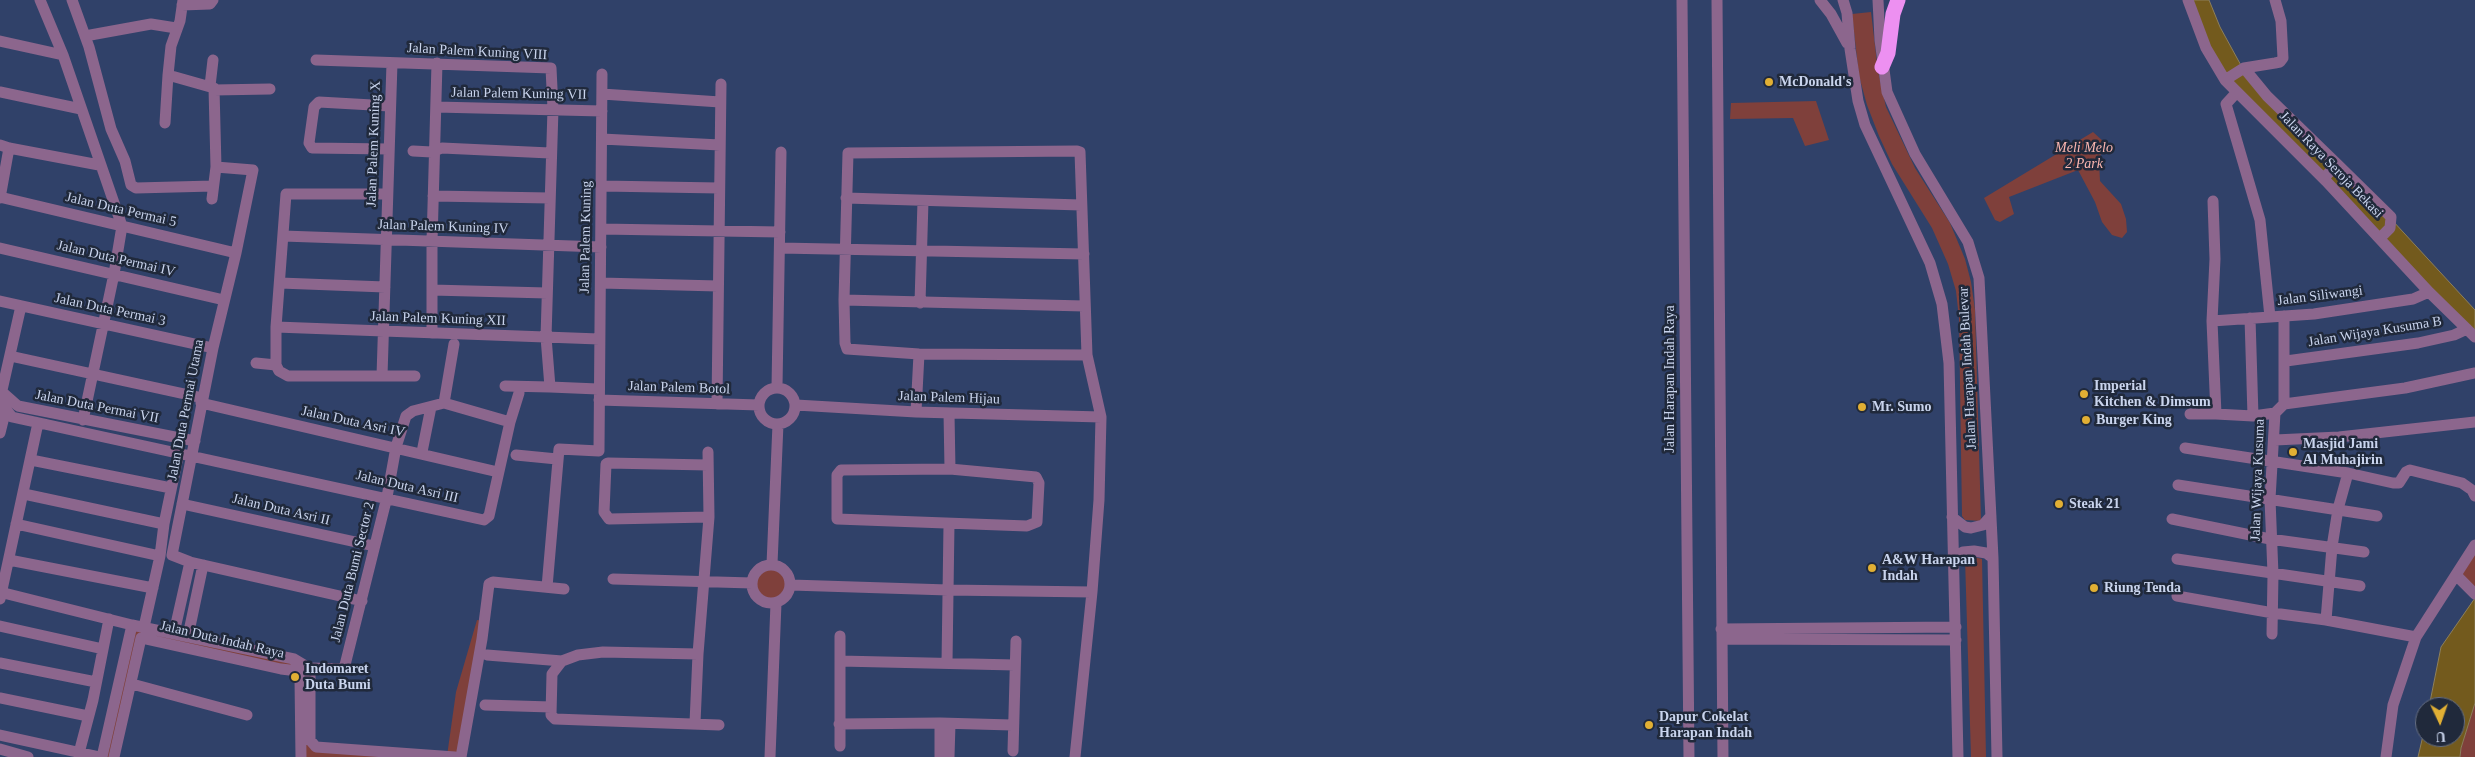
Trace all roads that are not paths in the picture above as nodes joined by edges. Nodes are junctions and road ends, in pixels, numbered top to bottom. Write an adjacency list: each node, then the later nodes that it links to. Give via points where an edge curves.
1 (40, 0): 17 (street)
2 (72, 0): 14 (street)
3 (213, 0): 12 (street, via 210,4)
4 (1682, 0): 257 (street, Jalan Harapan Indah Raya)
5 (1717, 0): 214 (street)
6 (1820, 0): 16 (street)
7 (1843, 0): 16 (street, Jalan Harapan Indah Bulevar)
8 (1878, 0): 22 (street, Jalan Harapan Indah Bulevar)
9 (1898, 0): 22 (highway, via 1888,53)
10 (2188, 0): 26 (street, Jalan Raya Seroja Bekasi, via 2206,48)
11 (2275, 0): 23 (street, via 2281,21 2283,58 2280,62)
12 (182, 3): 13 (street)
13 (176, 28): 14 (street, via 151,24); 25 (street)
14 (84, 36): 52 (street, via 131,185 136,188)
15 (0, 41): 17 (street)
16 (1850, 49): 170 (street, Jalan Harapan Indah Bulevar, via 1865,125 1930,263 1942,304 1949,363)
17 (63, 55): 36 (street)
18 (214, 60): 28 (street)
19 (316, 60): 20 (street, Jalan Palem Kuning VIII)
20 (392, 63): 21 (street, Jalan Palem Kuning VIII); 34 (street, Jalan Palem Kuning X)
21 (437, 63): 35 (street); 37 (street, Jalan Palem Kuning VIII, via 551,68)
22 (1882, 66): 167 (street, Jalan Harapan Indah Bulevar, via 1887,92 1904,135 1929,180 1955,217 1968,242 1979,278)
23 (2243, 68): 26 (street); 49 (street)
24 (602, 74): 32 (street, Jalan Palem Kuning)
25 (168, 75): 28 (street); 39 (street)
26 (2228, 78): 31 (street, Jalan Raya Seroja Bekasi)
27 (721, 84): 33 (street)
28 (212, 88): 29 (street); 50 (street)
29 (270, 89)
30 (0, 92): 36 (street)
31 (2238, 92): 51 (street, Jalan Raya Seroja Bekasi); 95 (street, via 2226,104 2260,220)
32 (602, 94): 33 (street); 38 (street, Jalan Palem Kuning)
33 (720, 102): 41 (street)
34 (390, 106): 43 (street, Jalan Palem Kuning X); 43 (street, via 319,102 314,107 309,143 312,148)
35 (436, 107): 37 (street, Jalan Palem Kuning VII); 45 (street)
36 (81, 109): 48 (street)
37 (552, 109): 38 (street, Jalan Palem Kuning VII); 46 (street)
38 (602, 111): 40 (street, Jalan Palem Kuning)
39 (165, 123)
40 (602, 139): 41 (street); 53 (street, Jalan Palem Kuning)
41 (720, 145): 54 (street)
42 (4, 147): 48 (street); 57 (street)
43 (389, 149): 55 (street, Jalan Palem Kuning X)
44 (414, 151): 45 (street)
45 (436, 151): 46 (street, via 442,148); 56 (street)
46 (550, 152): 58 (street)
47 (782, 152): 67 (street)
48 (99, 165): 64 (street)
49 (2336, 165): 51 (street); 68 (street, via 2391,217)
50 (216, 168): 52 (street); 78 (street, Jalan Duta Permai Utama, via 253,170)
51 (2324, 177): 68 (street, Jalan Raya Seroja Bekasi)
52 (213, 186): 60 (street)
53 (602, 186): 54 (street); 65 (street, Jalan Palem Kuning)
54 (719, 188): 66 (street)
55 (387, 194): 69 (street, via 287,193); 70 (street, Jalan Palem Kuning X)
56 (433, 196): 58 (street); 71 (street)
57 (0, 198): 64 (street, Jalan Duta Permai 5)
58 (550, 198): 72 (street)
59 (846, 198): 61 (street); 63 (street, via 848,153 851,152 1077,150 1080,156); 76 (street)
60 (212, 199)
61 (923, 201): 63 (street); 77 (street)
62 (2213, 202): 97 (street)
63 (1081, 205): 79 (street)
64 (122, 226): 78 (street, Jalan Duta Permai 5); 80 (street)
65 (601, 229): 66 (street); 73 (street, Jalan Palem Kuning)
66 (719, 231): 67 (street); 83 (street)
67 (780, 232): 75 (street)
68 (2384, 234): 86 (street, Jalan Raya Seroja Bekasi)
69 (283, 236): 70 (street, Jalan Palem Kuning IV); 81 (street)
70 (386, 241): 71 (street, Jalan Palem Kuning IV); 84 (street, Jalan Palem Kuning X)
71 (432, 242): 72 (street, Jalan Palem Kuning IV); 85 (street)
72 (548, 245): 73 (street, Jalan Palem Kuning IV); 87 (street)
73 (601, 247): 82 (street, Jalan Palem Kuning)
74 (0, 248): 80 (street, Jalan Duta Permai IV)
75 (780, 248): 76 (street); 119 (street)
76 (845, 250): 77 (street); 89 (street)
77 (921, 252): 79 (street); 91 (street)
78 (236, 254): 88 (street, Jalan Duta Permai Utama)
79 (1084, 254): 93 (street)
80 (114, 274): 88 (street, Jalan Duta Permai IV); 98 (street)
81 (280, 283): 84 (street); 99 (street)
82 (601, 283): 83 (street); 104 (street, Jalan Palem Kuning)
83 (718, 286): 125 (street)
84 (385, 287): 100 (street, Jalan Palem Kuning X)
85 (432, 290): 87 (street); 102 (street)
86 (2429, 292): 94 (street, Jalan Siliwangi, via 2405,300); 101 (street, Jalan Raya Seroja Bekasi)
87 (547, 293): 103 (street)
88 (224, 300): 106 (street, Jalan Duta Permai Utama)
89 (844, 300): 91 (street); 107 (street, via 847,349)
90 (0, 301): 92 (street, Jalan Duta Permai 3)
91 (920, 303): 93 (street)
92 (21, 306): 98 (street, Jalan Duta Permai 3); 109 (street)
93 (1084, 306): 108 (street)
94 (2284, 316): 95 (street, Jalan Siliwangi); 110 (street)
95 (2270, 317): 96 (street, Jalan Siliwangi)
96 (2250, 318): 97 (street, Jalan Siliwangi); 135 (street)
97 (2212, 321): 134 (street)
98 (103, 324): 106 (street, Jalan Duta Permai 3); 114 (street)
99 (276, 327): 100 (street, Jalan Palem Kuning XII); 112 (street)
100 (383, 332): 102 (street, Jalan Palem Kuning XII); 115 (street, Jalan Palem Kuning X)
101 (2471, 333): 110 (street, Jalan Wijaya Kusuma B)
102 (432, 334): 103 (street, Jalan Palem Kuning XII)
103 (546, 337): 104 (street, Jalan Palem Kuning XII); 118 (street)
104 (598, 339): 121 (street, Jalan Palem Kuning)
105 (454, 344): 124 (street)
106 (213, 348): 123 (street, Jalan Duta Permai Utama)
107 (919, 354): 108 (street); 130 (street)
108 (1087, 355): 136 (street)
109 (10, 356): 114 (street, Jalan Duta Asri IV); 122 (street)
110 (2286, 361): 126 (street)
111 (256, 363): 112 (street)
112 (276, 365): 115 (street, via 288,376)
113 (2475, 373): 126 (street, via 2405,388)
114 (93, 374): 123 (street, Jalan Duta Asri IV); 137 (street)
115 (382, 376): 116 (street)
116 (415, 376)
117 (505, 386): 118 (street, Jalan Palem Botol)
118 (550, 387): 121 (street, Jalan Palem Botol)
119 (777, 387): 127 (street, via 762,395); 128 (street, via 790,392)
120 (519, 393): 138 (street, Jalan Duta Asri III)
121 (598, 395): 125 (street, Jalan Palem Botol); 152 (street, Jalan Palem Kuning, via 599,451 561,448)
122 (2, 397): 137 (street, Jalan Duta Permai VII, via 17,405); 140 (street, Jalan Duta Asri III, via 12,417); 142 (street)
123 (202, 401): 144 (street, Jalan Duta Permai Utama); 145 (street, Jalan Duta Asri IV)
124 (444, 403): 129 (street); 138 (street)
125 (717, 404): 127 (street, Jalan Palem Botol)
126 (2284, 404): 132 (street, Jalan Wijaya Kusuma)
127 (759, 405): 141 (street, via 762,416)
128 (796, 405): 130 (street, Jalan Palem Hijau); 141 (street, via 791,418)
129 (431, 407): 145 (street, Jalan Duta Bumi Sector 2, via 406,416); 148 (street)
130 (916, 412): 131 (street, Jalan Palem Hijau)
131 (949, 413): 136 (street, Jalan Palem Hijau); 156 (street)
132 (2275, 413): 135 (street); 143 (street, Jalan Wijaya Kusuma)
133 (2190, 414): 134 (street)
134 (2216, 414): 135 (street)
135 (2253, 416)
136 (1101, 417): 200 (street)
137 (83, 420): 144 (street, Jalan Duta Permai VII)
138 (510, 422): 157 (street, Jalan Duta Asri III)
139 (2475, 422): 143 (street)
140 (38, 423): 147 (street, Jalan Duta Asri III); 153 (street)
141 (778, 424): 186 (street)
142 (0, 433)
143 (2275, 440): 154 (street, Jalan Wijaya Kusuma)
144 (195, 441): 150 (street, Jalan Duta Permai Utama)
145 (396, 447): 148 (street, Jalan Duta Asri IV); 163 (street, Jalan Duta Bumi Sector 2)
146 (2185, 448): 154 (street)
147 (179, 452): 150 (street, Jalan Duta Asri III); 160 (street)
148 (422, 452): 157 (street, Jalan Duta Asri IV)
149 (708, 452): 155 (street)
150 (192, 455): 163 (street, Jalan Duta Asri III); 165 (street, Jalan Duta Permai Utama)
151 (516, 455): 152 (street)
152 (557, 459): 195 (street)
153 (31, 460): 160 (street); 161 (street)
154 (2272, 462): 158 (street); 164 (street, Jalan Wijaya Kusuma)
155 (708, 464): 169 (street); 169 (street, via 608,463 604,512 609,519)
156 (950, 468): 174 (street, via 1036,477 1039,483 1036,522 1033,525); 174 (street, via 840,470 837,475 836,515 837,519 843,520)
157 (498, 472): 163 (street, Jalan Duta Asri III, via 489,516 484,520)
158 (2348, 473): 162 (street, via 2399,483 2410,470 2462,483); 166 (street)
159 (2178, 485): 164 (street)
160 (172, 488): 173 (street)
161 (24, 494): 172 (street); 173 (street)
162 (2475, 496)
163 (387, 497): 177 (street, Jalan Duta Bumi Sector 2)
164 (2270, 499): 166 (street); 175 (street, Jalan Wijaya Kusuma)
165 (182, 504): 177 (street, Jalan Duta Asri II); 185 (street, Jalan Duta Permai Utama, via 172,554)
166 (2338, 509): 168 (street); 178 (street)
167 (1991, 516): 170 (street, via 1983,525 1971,528); 182 (street, Jalan Harapan Indah Bulevar)
168 (2377, 516)
169 (709, 517): 192 (street)
170 (1952, 517): 181 (street, Jalan Harapan Indah Bulevar)
171 (2172, 519): 175 (street)
172 (16, 524): 180 (street); 184 (street)
173 (164, 524): 180 (street)
174 (949, 524): 199 (street)
175 (2270, 539): 178 (street); 188 (street, Jalan Wijaya Kusuma)
176 (2475, 545): 190 (street)
177 (374, 546): 204 (street, Jalan Duta Bumi Sector 2)
178 (2332, 547): 179 (street); 191 (street)
179 (2364, 552)
180 (160, 556): 197 (street)
181 (1953, 558): 182 (street, via 1963,552 1974,551); 212 (street, Jalan Harapan Indah Bulevar)
182 (1993, 558): 260 (street, Jalan Harapan Indah Bulevar)
183 (2177, 559): 188 (street)
184 (9, 560): 197 (street); 202 (street)
185 (190, 562): 187 (street, Jalan Duta Permai Utama); 213 (street)
186 (772, 564): 193 (street, via 758,570); 194 (street, via 786,571)
187 (204, 565): 204 (street, Jalan Duta Permai Utama); 216 (street)
188 (2274, 574): 191 (street); 206 (street, Jalan Wijaya Kusuma)
189 (614, 579): 192 (street)
190 (2459, 579): 201 (street); 218 (street)
191 (2329, 580): 196 (street); 208 (street)
192 (705, 581): 193 (street); 222 (street)
193 (752, 583): 205 (street, via 754,593 761,600)
194 (791, 585): 199 (street); 205 (street, via 786,596)
195 (547, 586): 198 (street); 253 (street, via 488,584 482,639)
196 (2360, 586)
197 (153, 588): 211 (street)
198 (564, 589)
199 (948, 590): 200 (street); 226 (street)
200 (1092, 592): 256 (street)
201 (2475, 594)
202 (0, 595): 207 (street)
203 (2176, 596): 206 (street)
204 (362, 601): 229 (street, Jalan Duta Bumi Sector 2, via 344,669)
205 (776, 603): 247 (street)
206 (2273, 613): 208 (street); 215 (street, Jalan Wijaya Kusuma)
207 (108, 619): 209 (street); 221 (street)
208 (2326, 620): 218 (street)
209 (132, 625): 211 (street); 249 (street)
210 (0, 626): 221 (street)
211 (144, 627): 213 (street)
212 (1956, 627): 214 (street); 219 (street, Jalan Harapan Indah Bulevar)
213 (174, 633): 216 (street)
214 (1721, 634): 219 (street); 258 (street)
215 (2272, 634)
216 (188, 636): 229 (street, via 294,659)
217 (840, 636): 225 (street)
218 (2416, 637): 261 (street, via 2393,705)
219 (1956, 640): 259 (street, Jalan Harapan Indah Bulevar)
220 (1016, 641): 228 (street)
221 (103, 649): 230 (street)
222 (698, 654): 224 (street, via 603,652); 238 (street)
223 (487, 655): 224 (street)
224 (562, 660): 234 (street, via 552,674)
225 (840, 661): 226 (street); 240 (street)
226 (947, 662): 228 (street)
227 (0, 663): 230 (street)
228 (1015, 664): 241 (street)
229 (303, 670): 231 (street, Jalan Duta Indah Raya, via 143,637); 251 (street); 252 (street, via 310,740 316,747)
230 (96, 682): 236 (street)
231 (132, 684): 235 (street); 250 (street, Jalan Duta Indah Raya)
232 (0, 698): 236 (street)
233 (485, 705): 234 (street)
234 (551, 707): 238 (street, via 551,715 555,719)
235 (247, 715)
236 (88, 716): 246 (street)
237 (945, 723): 240 (street); 241 (street); 254 (street); 255 (street)
238 (695, 724): 239 (street)
239 (720, 724)
240 (839, 724): 243 (street)
241 (1012, 725): 245 (street)
242 (0, 735): 246 (street)
243 (840, 746)
244 (0, 749): 248 (street)
245 (1013, 751)
246 (79, 753): 249 (street)
247 (769, 756)
248 (27, 757)
249 (101, 757)
250 (114, 757)
251 (301, 757)
252 (456, 757)
253 (461, 757)
254 (940, 757)
255 (949, 757)
256 (1075, 757)
257 (1689, 757)
258 (1723, 757)
259 (1958, 757)
260 (1997, 757)
261 (2386, 757)

